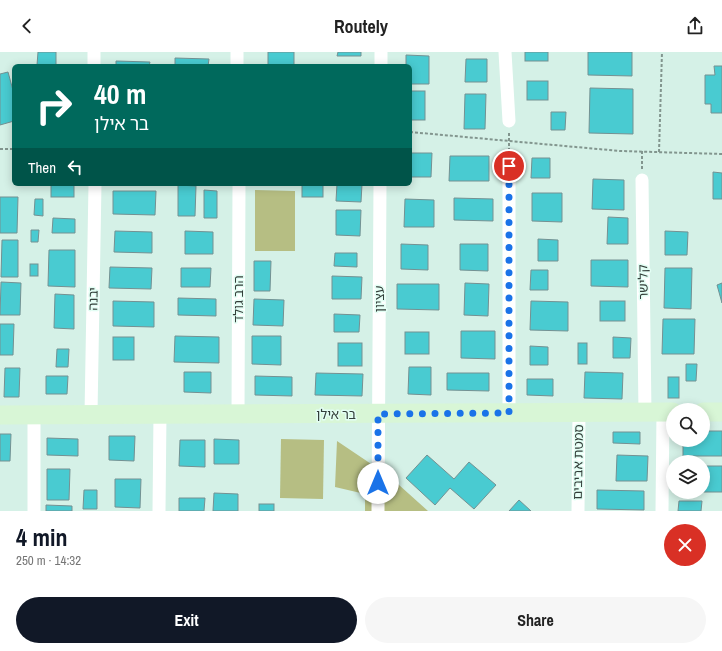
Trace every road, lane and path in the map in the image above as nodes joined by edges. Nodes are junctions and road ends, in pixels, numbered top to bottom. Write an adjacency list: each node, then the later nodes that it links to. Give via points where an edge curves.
1 (94, 52): 6 (street)
2 (237, 52): 7 (street)
3 (381, 52): 8 (street)
4 (506, 52): 9 (street)
5 (662, 52): 15 (path)
6 (94, 64)
7 (237, 64)
8 (381, 64)
9 (509, 121): 11 (path)
10 (412, 132): 11 (path)
11 (509, 141): 14 (path); 17 (path)
12 (0, 149): 13 (path)
13 (12, 149)
14 (642, 151): 15 (path); 18 (path)
15 (659, 152): 16 (path)
16 (722, 154)
17 (509, 166): 24 (street)
18 (642, 180): 26 (street, קלישר)
19 (95, 186): 27 (street, יבנה)
20 (239, 186): 29 (street, הרב גולד)
21 (380, 186): 30 (street, עציון)
22 (710, 412): 23 (street)
23 (722, 412)
24 (509, 413): 25 (street, בר אילן); 30 (street, בר אילן)
25 (579, 413): 26 (street, בר אילן); 36 (street, סמטת אביבים)
26 (660, 413): 37 (street, קלישר)
27 (91, 414): 28 (street, בר אילן); 32 (street, בר אילן)
28 (160, 414): 29 (street, בר אילן); 34 (street)
29 (238, 414): 30 (street, בר אילן)
30 (378, 414): 35 (street, עציון)
31 (0, 415): 32 (street, בר אילן)
32 (34, 416): 33 (street)
33 (34, 511)
34 (159, 511)
35 (378, 511)
36 (578, 511)
37 (662, 511)

